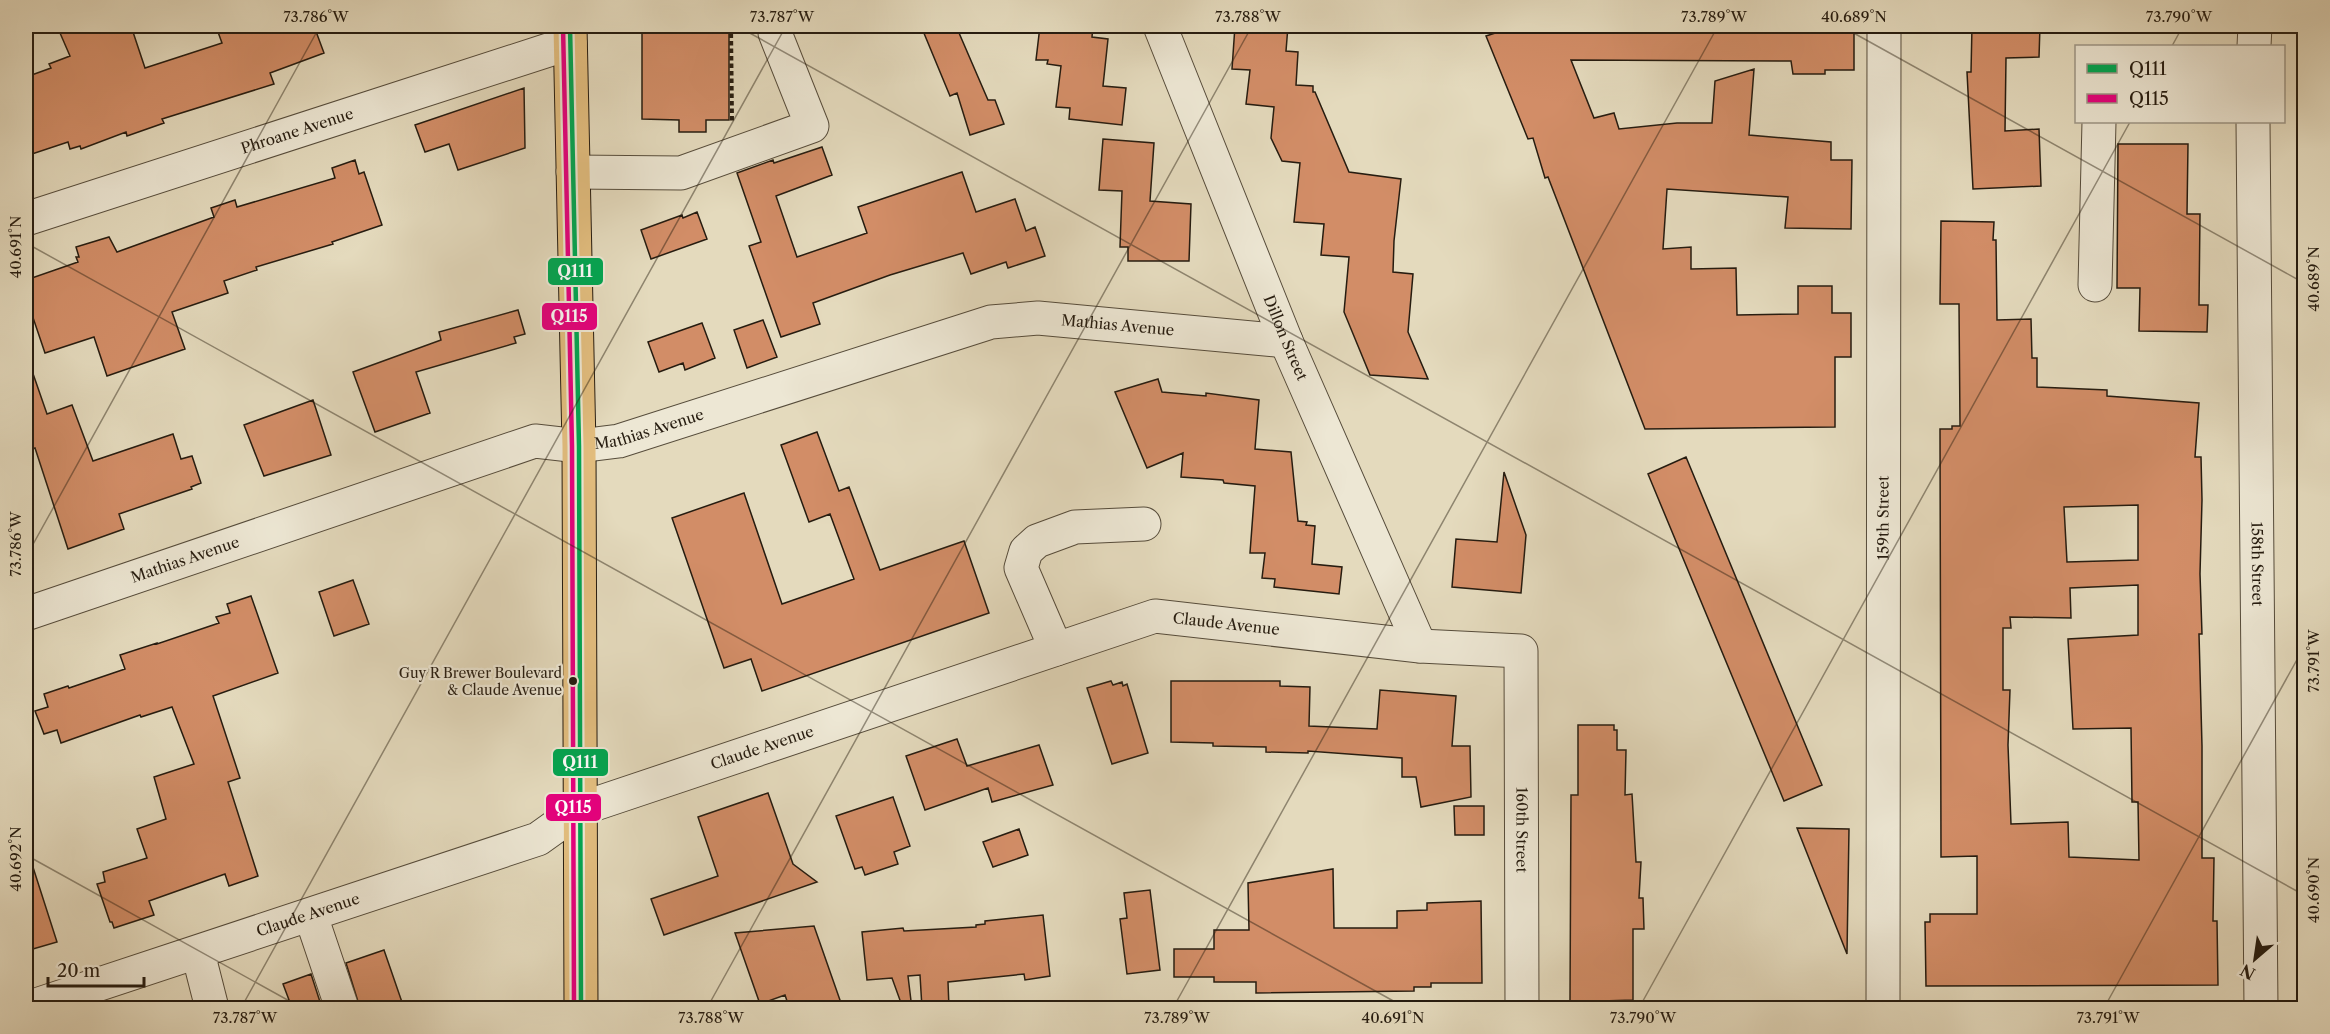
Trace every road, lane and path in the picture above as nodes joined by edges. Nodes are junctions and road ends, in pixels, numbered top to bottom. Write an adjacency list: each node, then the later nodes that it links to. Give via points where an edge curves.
1 (731, 26): 10 (path)
2 (1160, 26): 14 (street, Dillon Street)
3 (1884, 26): 29 (street, 159th Street)
4 (2255, 26): 7 (street)
5 (775, 33): 11 (street, via 812,126 681,173)
6 (570, 34): 11 (main road); 12 (street, Phroane Avenue)
7 (2254, 45)
8 (2099, 123): 13 (street)
9 (2253, 123): 30 (street, 158th Street)
10 (732, 129)
11 (573, 172): 15 (main road)
12 (26, 219)
13 (2095, 285)
14 (1286, 341): 15 (street, Mathias Avenue, via 1038,318 991,321 642,435); 18 (street, Dillon Street)
15 (579, 446): 17 (street, Mathias Avenue, via 536,441); 21 (main road)
16 (1144, 524): 19 (street, via 1075,527 1037,542 1026,551 1021,568)
17 (26, 614)
18 (1420, 646): 19 (street, Claude Avenue, via 1155,616); 20 (street, Claude Avenue)
19 (1056, 649): 21 (street, Claude Avenue)
20 (1521, 651): 28 (street, 160th Street)
21 (580, 809): 22 (street, Claude Avenue, via 538,839); 27 (main road)
22 (311, 916): 23 (street, Claude Avenue); 26 (street)
23 (198, 953): 24 (street, Claude Avenue); 25 (street)
24 (27, 1008)
25 (212, 1008)
26 (342, 1008)
27 (581, 1008)
28 (1522, 1008)
29 (1883, 1008)
30 (2261, 1008)

